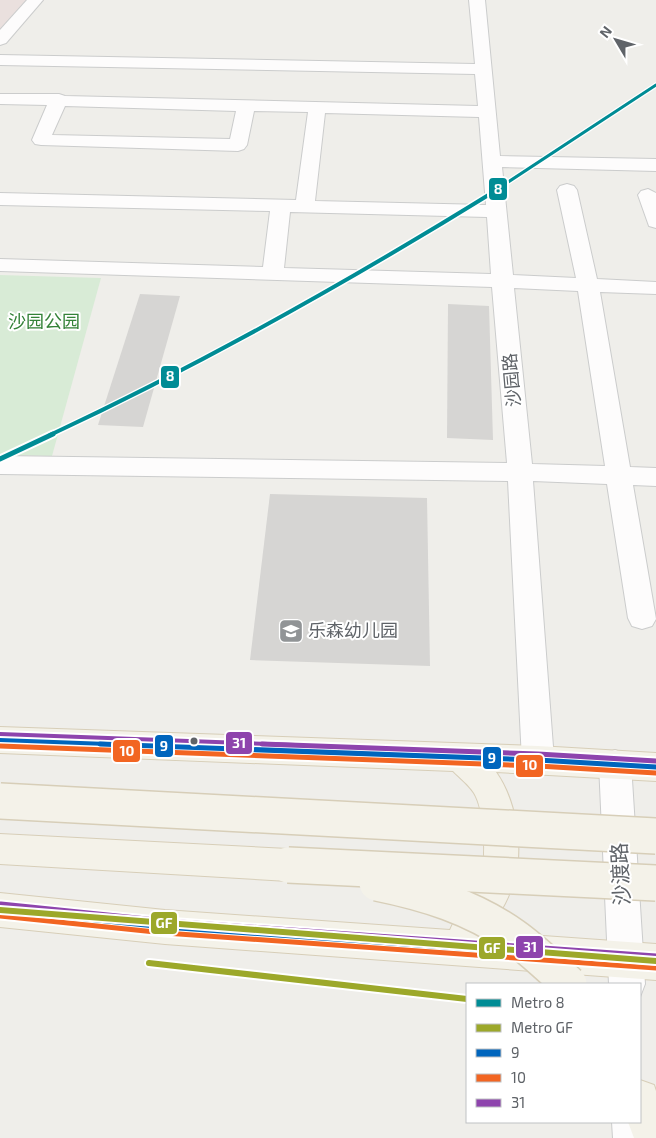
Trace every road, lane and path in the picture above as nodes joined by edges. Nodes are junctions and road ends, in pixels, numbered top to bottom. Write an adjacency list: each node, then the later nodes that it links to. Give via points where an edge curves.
1 (36, 0): 3 (street)
2 (477, 0): 5 (street, 沙园路)
3 (0, 40)
4 (0, 60): 5 (street)
5 (483, 69): 10 (street, 沙园路)
6 (0, 98): 7 (street)
7 (59, 100): 8 (street); 8 (street, via 41,140 238,145)
8 (246, 105): 9 (street)
9 (318, 107): 10 (street); 17 (street)
10 (487, 112): 11 (street, 沙园路)
11 (492, 161): 12 (street); 18 (street, 沙园路)
12 (656, 165)
13 (567, 190): 23 (street)
14 (648, 195): 19 (street)
15 (0, 198): 16 (street)
16 (281, 205): 17 (street); 21 (street)
17 (305, 206): 18 (street)
18 (496, 211): 22 (street, 沙园路)
19 (656, 222)
20 (0, 265): 21 (street)
21 (273, 274): 22 (street)
22 (503, 281): 23 (street); 26 (street, 沙园路)
23 (588, 286): 24 (street); 27 (street)
24 (656, 288)
25 (0, 465): 26 (street)
26 (520, 472): 27 (street); 32 (street, 沙园路)
27 (618, 476): 28 (street); 29 (street)
28 (656, 477)
29 (642, 618)
30 (0, 740): 31 (main road)
31 (461, 757): 32 (main road); 41 (main road, via 488,787 498,813 500,851 498,880 479,916)
32 (538, 760): 33 (main road)
33 (615, 764): 34 (main road); 42 (street, 沙渡路)
34 (656, 767)
35 (0, 800): 36 (main road, bridge)
36 (656, 836)
37 (0, 849): 38 (main road)
38 (288, 865): 39 (main road, bridge); 43 (main road, bridge, via 410,890 454,904 514,936)
39 (656, 883)
40 (0, 910): 41 (main road, via 166,927)
41 (453, 948): 42 (main road)
42 (637, 969)
43 (568, 983)
44 (641, 1102): 47 (main road)
45 (632, 1123): 46 (street)
46 (632, 1138)
47 (654, 1138)

